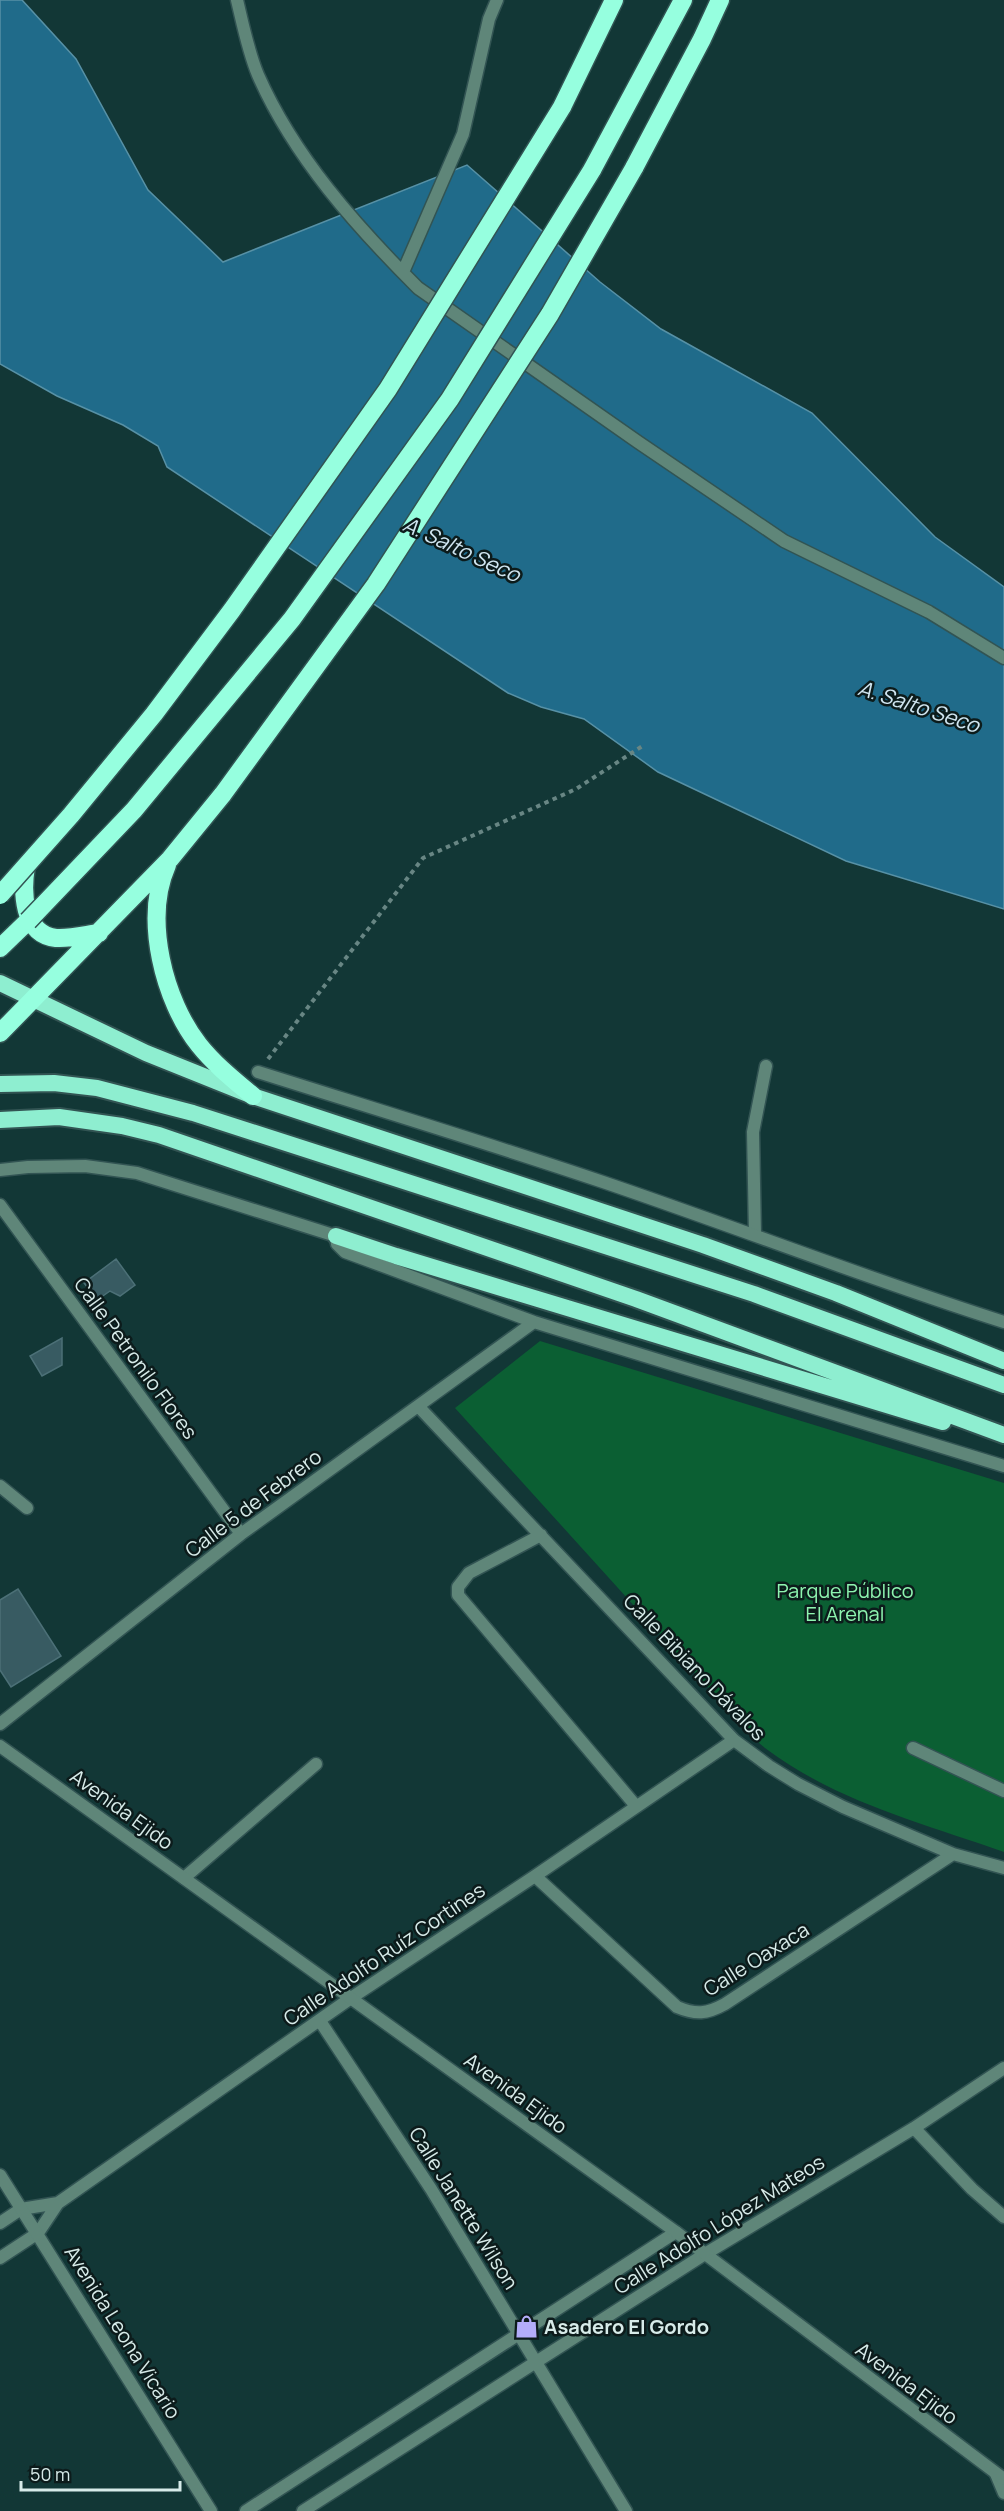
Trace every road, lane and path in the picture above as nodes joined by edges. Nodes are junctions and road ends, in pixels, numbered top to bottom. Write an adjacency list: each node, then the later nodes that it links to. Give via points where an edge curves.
1 (237, 0): 6 (street, via 258,75 288,131 325,185)
2 (497, 0): 6 (street, via 489,19 463,134)
3 (614, 0): 10 (highway, bridge, via 562,107 388,389 154,714)
4 (683, 0): 13 (highway, bridge, via 592,170 450,399 292,619 134,810)
5 (720, 0): 9 (highway, bridge, via 634,168 549,314 376,584 223,794)
6 (403, 272): 7 (street, via 418,288 784,542 929,612)
7 (1004, 658)
8 (644, 745): 18 (path, via 576,789 423,858)
9 (170, 859): 12 (highway); 20 (highway, via 162,879 157,915 167,984 198,1044)
10 (26, 867): 11 (highway, bridge); 12 (highway, via 24,906 37,928 53,938)
11 (0, 895)
12 (99, 933): 15 (highway)
13 (0, 948)
14 (0, 983): 15 (highway)
15 (35, 999): 16 (highway); 20 (highway, via 146,1053)
16 (0, 1033)
17 (766, 1065): 24 (street, via 753,1132)
18 (258, 1072): 24 (street, via 600,1181)
19 (0, 1084): 29 (highway, via 97,1088 193,1113 754,1294)
20 (253, 1096): 28 (highway, via 703,1245 836,1293)
21 (0, 1120): 31 (highway, via 59,1118 159,1135 636,1299)
22 (0, 1170): 25 (street, via 84,1166 136,1173)
23 (0, 1205): 36 (street, Calle Petronilo Flores)
24 (755, 1235): 27 (street, via 881,1283)
25 (336, 1236): 26 (street, via 336,1244 345,1252); 32 (highway)
26 (534, 1322): 30 (street, Calle 5 de Febrero); 33 (street)
27 (1004, 1323)
28 (1004, 1361)
29 (1004, 1385)
30 (418, 1406): 36 (street, Calle 5 de Febrero); 37 (street, Calle Bibiano Dávalos)
31 (1004, 1435)
32 (1004, 1441)
33 (1004, 1466)
34 (0, 1486): 35 (street)
35 (27, 1508)
36 (241, 1534): 38 (street, Calle 5 de Febrero)
37 (541, 1535): 39 (street, Calle Bibiano Dávalos); 44 (street, via 469,1573 458,1587 458,1595)
38 (0, 1724)
39 (734, 1740): 44 (street, Calle Adolfo Ruíz Cortines); 45 (street, Calle Bibiano Dávalos, via 798,1784)
40 (0, 1746): 48 (street, Avenida Ejido)
41 (913, 1748): 43 (street)
42 (316, 1764): 48 (street)
43 (1004, 1791)
44 (636, 1806): 47 (street, Calle Adolfo Ruíz Cortines)
45 (953, 1854): 46 (street, Calle Bibiano Dávalos); 47 (street, Calle Oaxaca, via 725,2004 700,2014 677,2007)
46 (1004, 1868)
47 (535, 1876): 49 (street, Calle Adolfo Ruíz Cortines)
48 (184, 1878): 49 (street, Avenida Ejido)
49 (351, 1998): 50 (street, Calle Adolfo Ruíz Cortines); 58 (street, Avenida Ejido)
50 (320, 2021): 54 (street, Calle Adolfo Ruíz Cortines); 62 (street, Calle Janette Wilson, via 431,2189)
51 (1004, 2068): 52 (street, Calle Adolfo López Mateos)
52 (914, 2128): 56 (street); 60 (street, Calle Adolfo López Mateos)
53 (0, 2175): 55 (street, Avenida Leona Vicario)
54 (58, 2204): 55 (street, Calle Adolfo Ruíz Cortines); 59 (street, Calle Adolfo Ruíz Cortines)
55 (21, 2209): 57 (street, Calle Adolfo Ruíz Cortines); 59 (street, Avenida Leona Vicario)
56 (1004, 2217)
57 (0, 2223)
58 (676, 2232): 60 (street, Avenida Ejido); 62 (street, Calle Adolfo López Mateos)
59 (38, 2233): 61 (street, Calle Adolfo Ruíz Cortines); 66 (street, Avenida Leona Vicario)
60 (705, 2254): 63 (street, Calle Adolfo López Mateos); 64 (street, Avenida Ejido)
61 (0, 2258)
62 (519, 2334): 63 (street, Calle Janette Wilson); 67 (street, Calle Adolfo López Mateos)
63 (535, 2362): 68 (street, Calle Adolfo López Mateos); 69 (street, Calle Janette Wilson)
64 (1000, 2477): 65 (street)
65 (1004, 2493)
66 (211, 2511)
67 (246, 2511)
68 (303, 2511)
69 (626, 2511)

